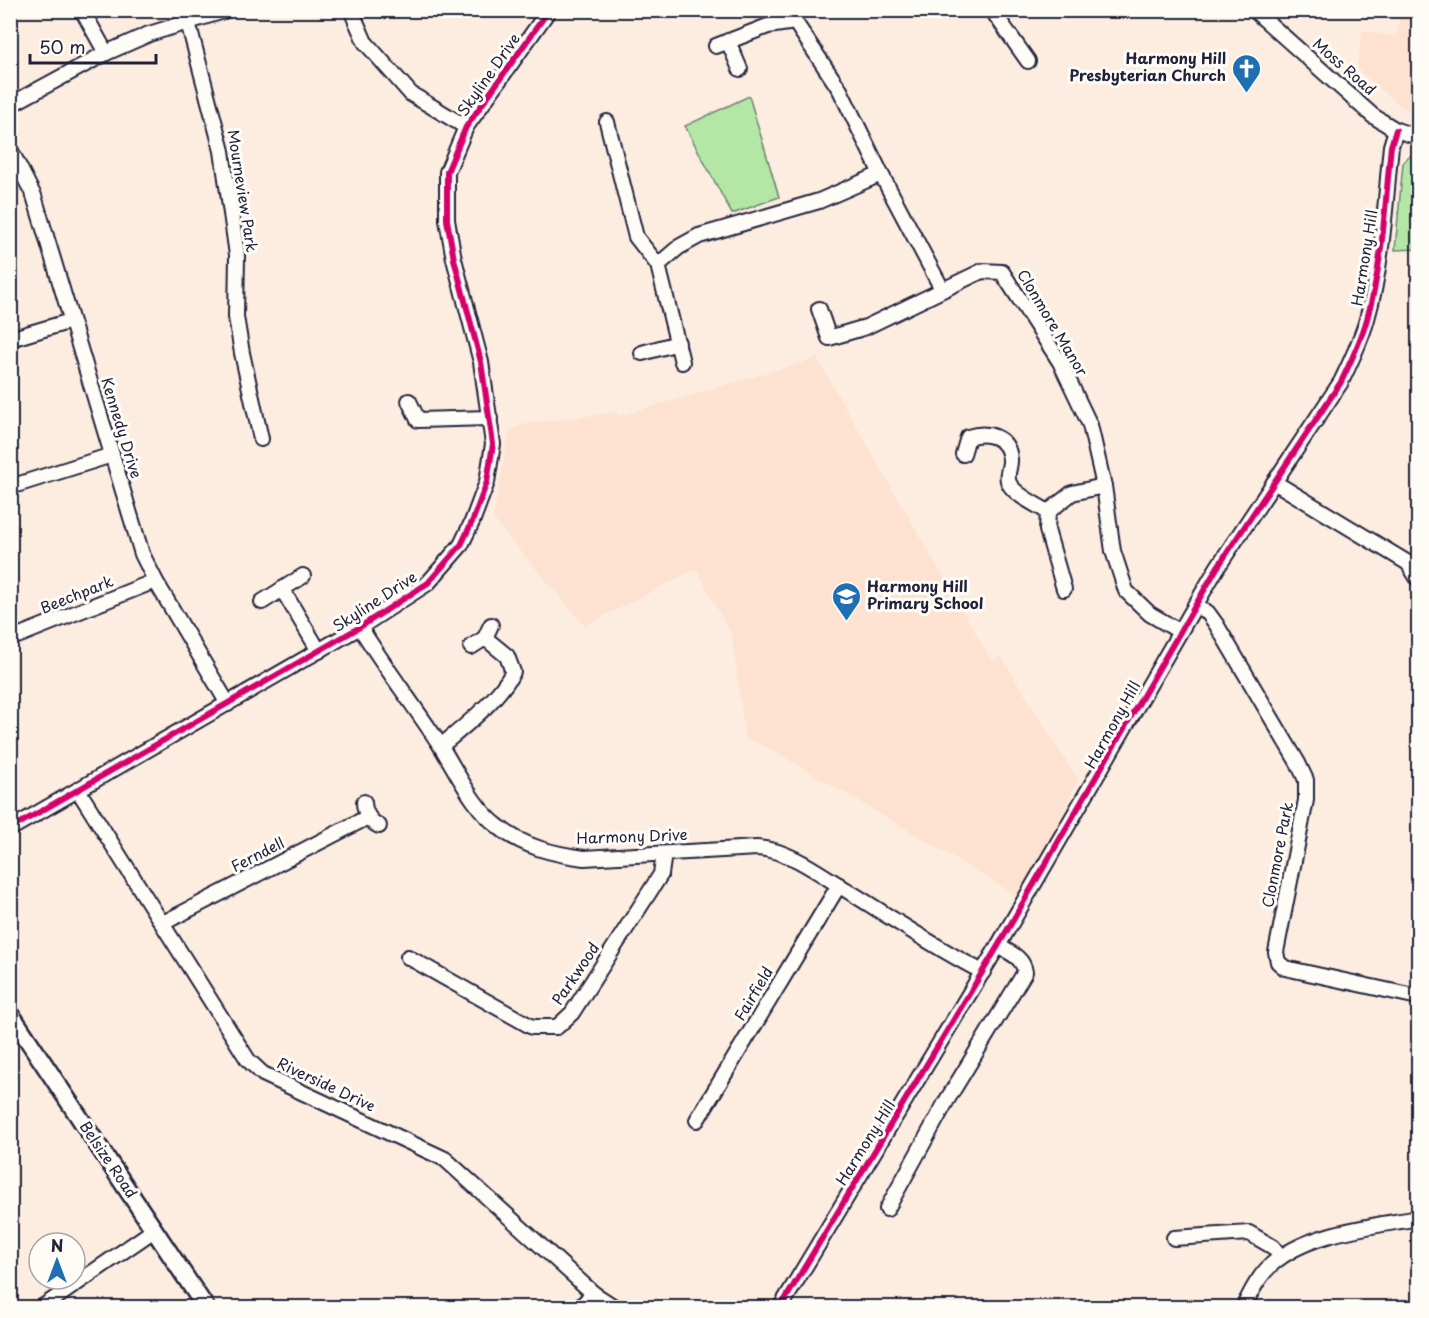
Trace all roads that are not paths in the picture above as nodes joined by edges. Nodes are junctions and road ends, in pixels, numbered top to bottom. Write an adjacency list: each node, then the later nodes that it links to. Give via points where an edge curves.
1 (82, 10): 8 (street)
2 (227, 10): 7 (street)
3 (351, 10): 13 (street, via 365,42 411,94)
4 (549, 10): 13 (street, Skyline Drive)
5 (992, 10): 9 (street)
6 (1254, 10): 14 (street, Moss Road, via 1373,116)
7 (188, 22): 8 (street); 29 (street, Mourneview Park, via 222,152 237,255 236,316)
8 (106, 53): 11 (street)
9 (1028, 61)
10 (740, 69): 18 (street, via 722,43 768,26 795,22 840,90)
11 (10, 105)
12 (607, 122): 19 (street, via 636,237)
13 (466, 128): 28 (street, Skyline Drive, via 447,172 447,220 481,362)
14 (1396, 130): 15 (street, Moss Road); 32 (street, Harmony Hill, via 1367,320 1341,382)
15 (1419, 137)
16 (10, 149): 17 (street, Kennedy Drive)
17 (16, 171): 22 (street, Kennedy Drive, via 34,196)
18 (881, 174): 19 (street, via 819,201 699,236); 20 (street)
19 (658, 265): 24 (street)
20 (942, 290): 21 (street, Clonmore Manor, via 866,327 829,338); 33 (street, Clonmore Manor, via 982,272 1002,272 1060,362 1090,425)
21 (819, 309)
22 (71, 321): 23 (street); 31 (street, Kennedy Drive)
23 (10, 339)
24 (678, 343): 25 (street); 26 (street)
25 (642, 353)
26 (682, 362)
27 (409, 401): 28 (street, via 418,420)
28 (490, 418): 44 (street, Skyline Drive, via 493,444 487,482 461,545 428,583)
29 (261, 439)
30 (963, 454): 35 (street, via 968,437 988,433 999,438 1007,446 1010,461 1008,483 1015,492)
31 (112, 455): 34 (street); 38 (street, Kennedy Drive, via 142,554)
32 (1274, 482): 37 (street, via 1408,563); 42 (street, Harmony Hill)
33 (1104, 486): 35 (street, via 1072,493); 45 (street, Clonmore Manor, via 1113,551 1126,591 1150,614)
34 (10, 487)
35 (1048, 512): 39 (street, via 1047,530)
36 (303, 576): 40 (street)
37 (1419, 579)
38 (155, 580): 47 (street, Beechpark); 50 (street, Kennedy Drive)
39 (1064, 589)
40 (282, 590): 41 (street); 49 (street)
41 (262, 602)
42 (1195, 605): 45 (street, Harmony Hill); 63 (street, Clonmore Park, via 1216,624 1306,780 1306,800 1276,952 1278,962 1285,968)
43 (491, 625): 46 (street)
44 (360, 627): 49 (street, Skyline Drive); 51 (street, Harmony Drive)
45 (1179, 631): 60 (street, Harmony Hill)
46 (485, 638): 48 (street); 51 (street, via 507,656 513,672 479,713)
47 (10, 639)
48 (471, 648)
49 (319, 651): 50 (street, Skyline Drive)
50 (228, 704): 52 (street, Skyline Drive)
51 (441, 746): 57 (street, Harmony Drive, via 477,806 498,827 524,843 557,855 584,858)
52 (78, 790): 56 (street, Skyline Drive); 59 (street, Riverside Drive)
53 (364, 802): 54 (street)
54 (368, 816): 55 (street); 59 (street, Ferndell)
55 (379, 826)
56 (10, 829)
57 (664, 854): 58 (street, Harmony Drive, via 772,849); 61 (street, Parkwood, via 661,874 572,1013 557,1028 532,1028)
58 (839, 885): 62 (street, Harmony Drive); 65 (street, Fairfield)
59 (163, 923): 71 (street, Riverside Drive, via 248,1060 264,1074 445,1159)
60 (999, 945): 62 (street, Harmony Hill); 66 (street, via 1020,958 1025,972)
61 (408, 957)
62 (983, 972): 76 (street, Harmony Hill)
63 (1419, 997)
64 (10, 1013): 68 (street, Belsize Road)
65 (697, 1120)
66 (887, 1209)
67 (1419, 1218): 70 (street, via 1328,1234)
68 (154, 1230): 72 (street); 73 (street, Belsize Road)
69 (1174, 1238): 70 (street, via 1248,1233)
70 (1281, 1257): 77 (street, via 1255,1284)
71 (593, 1293): 74 (street); 75 (street, Riverside Drive)
72 (41, 1308)
73 (206, 1308)
74 (580, 1308)
75 (615, 1308)
76 (780, 1308)
77 (1243, 1308)

